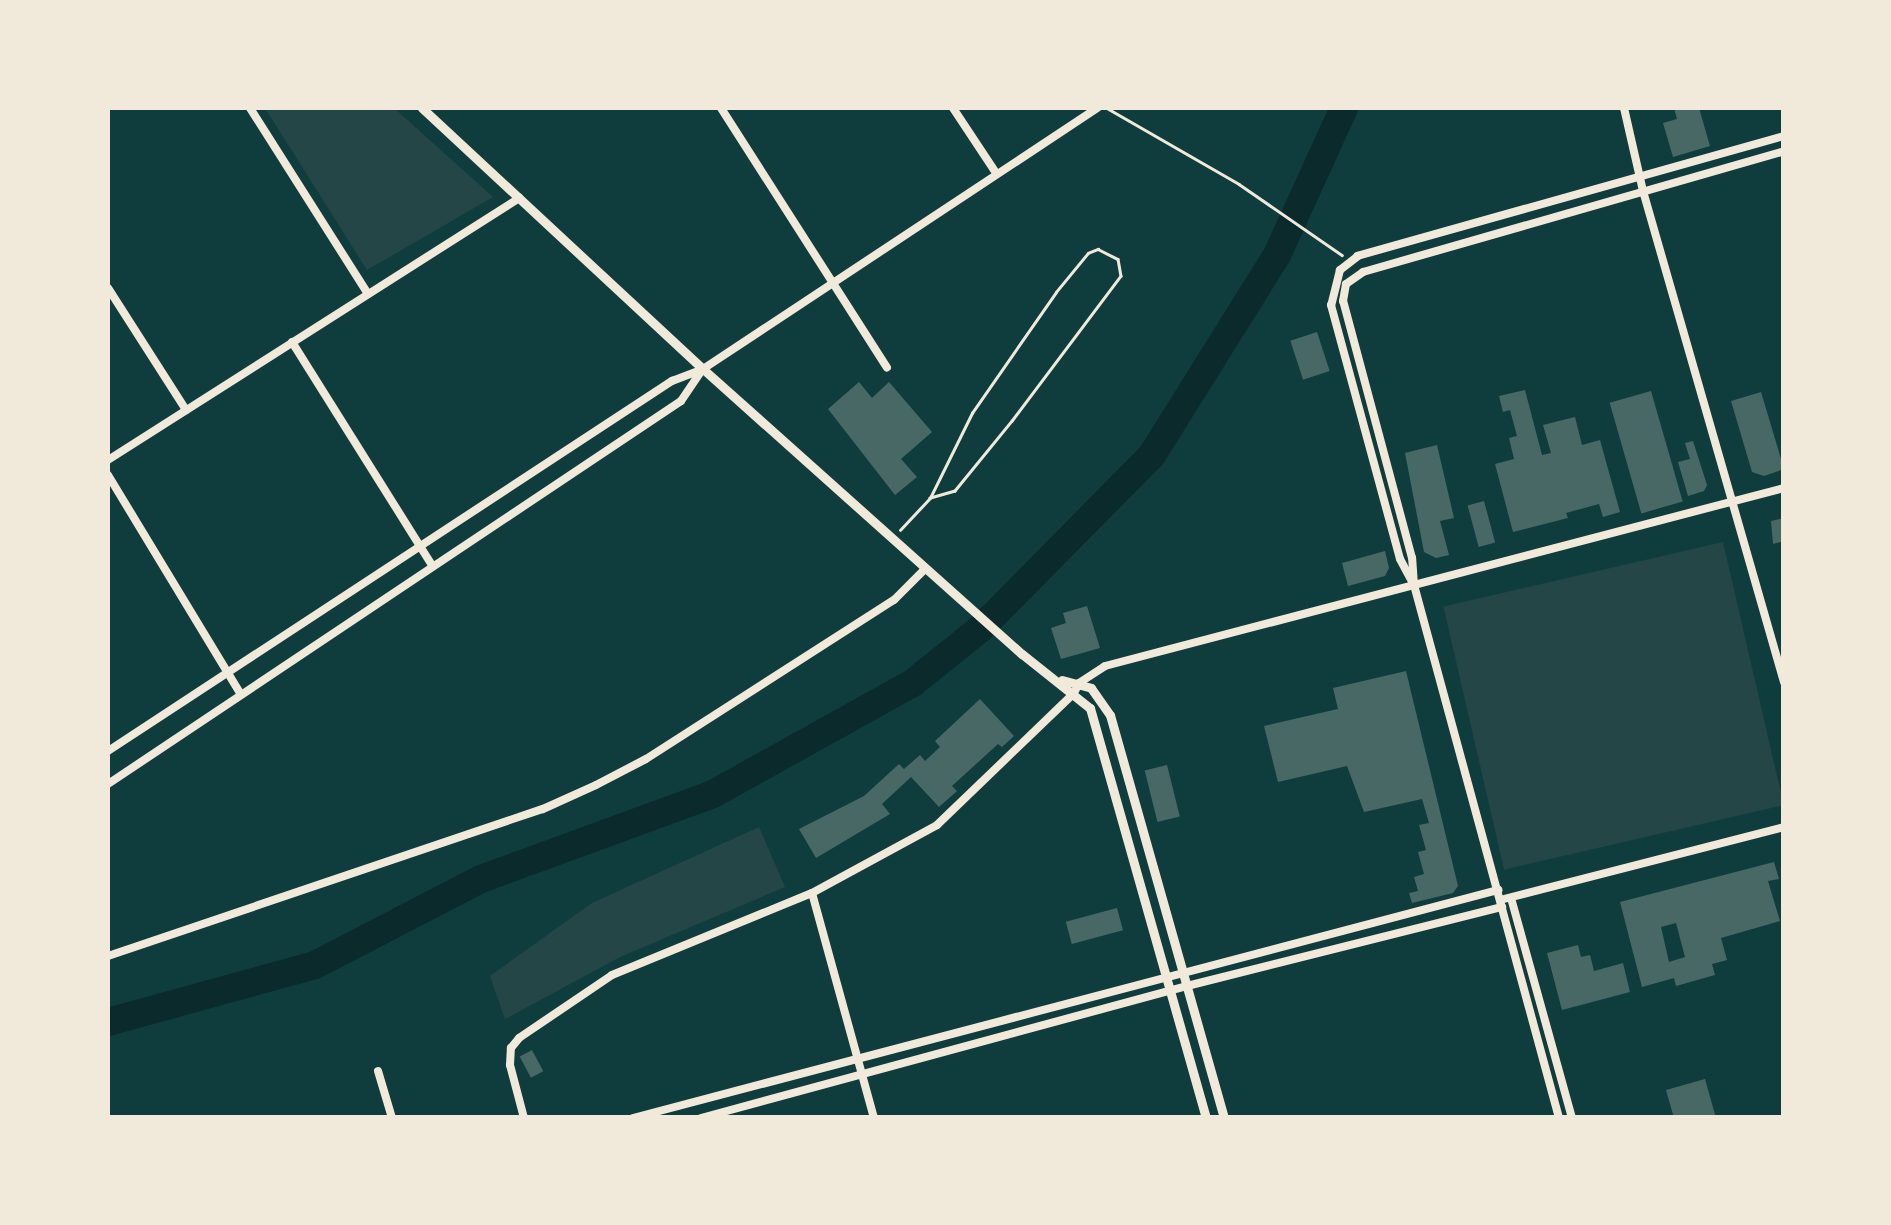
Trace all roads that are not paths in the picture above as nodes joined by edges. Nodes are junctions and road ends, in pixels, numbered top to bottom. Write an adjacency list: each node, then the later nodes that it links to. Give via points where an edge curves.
1 (250, 108): 15 (street)
2 (422, 108): 12 (street)
3 (720, 108): 13 (street)
4 (953, 108): 9 (street)
5 (1097, 108): 9 (street)
6 (1624, 108): 10 (street)
7 (1784, 136): 10 (street)
8 (1784, 151): 11 (street)
9 (996, 172): 13 (street)
10 (1642, 175): 11 (street); 27 (street, via 1350,261 1335,280 1330,305 1400,559)
11 (1643, 191): 23 (street); 27 (street, via 1362,272 1346,284 1343,301)
12 (520, 198): 15 (street); 18 (street)
13 (832, 282): 17 (street); 18 (street)
14 (108, 288): 19 (street)
15 (368, 294): 16 (street)
16 (292, 342): 19 (street); 24 (street)
17 (886, 368)
18 (703, 369): 24 (street, via 672,382); 25 (street, via 681,401); 26 (street)
19 (186, 410): 20 (street)
20 (108, 460)
21 (108, 475): 28 (street)
22 (1784, 488): 23 (street)
23 (1730, 501): 27 (street); 29 (street)
24 (420, 546): 25 (street); 28 (street)
25 (432, 565): 31 (street)
26 (926, 568): 30 (street, via 1022,654); 39 (street, via 894,600 596,785 544,809)
27 (1414, 585): 30 (street, via 1124,658); 35 (street)
28 (226, 672): 31 (street); 32 (street)
29 (1784, 682)
30 (1076, 688): 36 (street, via 936,825); 40 (street, via 1091,688 1110,714); 41 (street, via 1096,724)
31 (240, 693): 33 (street)
32 (108, 751)
33 (108, 784)
34 (1784, 826): 37 (street)
35 (1498, 890): 38 (street); 40 (street)
36 (812, 892): 44 (street); 48 (street, via 652,955 519,1038 510,1066)
37 (1511, 898): 38 (street); 55 (street)
38 (1501, 904): 42 (street); 54 (street)
39 (108, 956)
40 (1183, 971): 41 (street); 42 (street)
41 (1167, 975): 43 (street); 44 (street)
42 (1187, 986): 43 (street); 53 (street)
43 (1171, 990): 46 (street); 52 (street)
44 (859, 1060): 46 (street); 49 (street)
45 (378, 1071): 47 (street)
46 (863, 1075): 50 (street); 51 (street)
47 (392, 1118)
48 (524, 1118)
49 (633, 1118)
50 (700, 1118)
51 (874, 1118)
52 (1206, 1118)
53 (1224, 1118)
54 (1560, 1118)
55 (1572, 1118)

